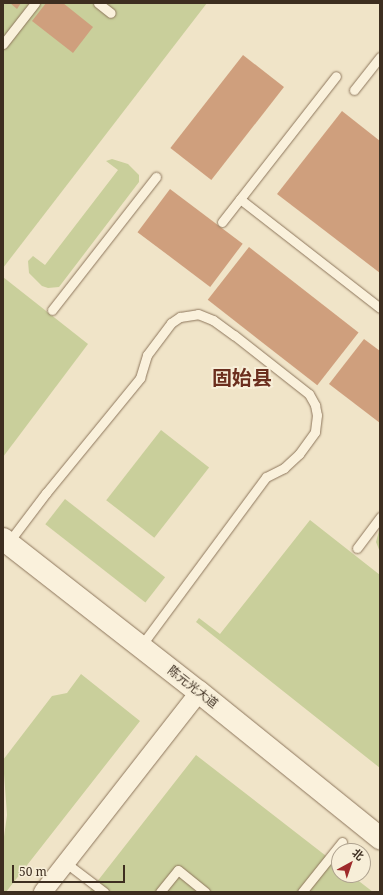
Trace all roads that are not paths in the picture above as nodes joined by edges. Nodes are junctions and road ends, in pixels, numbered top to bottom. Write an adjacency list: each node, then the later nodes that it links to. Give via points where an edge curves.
1 (35, 3): 4 (lane)
2 (98, 3): 3 (lane)
3 (111, 13)
4 (3, 44)
5 (380, 56): 7 (lane)
6 (336, 76): 9 (lane)
7 (354, 90)
8 (156, 177): 12 (lane)
9 (240, 199): 10 (lane); 11 (lane)
10 (222, 222)
11 (380, 308)
12 (52, 310)
13 (380, 517): 15 (lane)
14 (5, 541): 16 (main road, 陈元光大道); 16 (lane, via 140,378 146,355 171,323 180,317 198,314 214,320 234,334 309,394 317,415 315,432 299,454 284,468 266,477)
15 (356, 548)
16 (140, 647): 17 (main road, 陈元光大道)
17 (199, 692): 18 (main road, 陈元光大道); 20 (street)
18 (380, 838)
19 (342, 842): 25 (lane)
20 (66, 863): 21 (street); 22 (lane)
21 (43, 892)
22 (104, 892)
23 (160, 892): 24 (lane, via 178,870)
24 (205, 892)
25 (302, 892)

